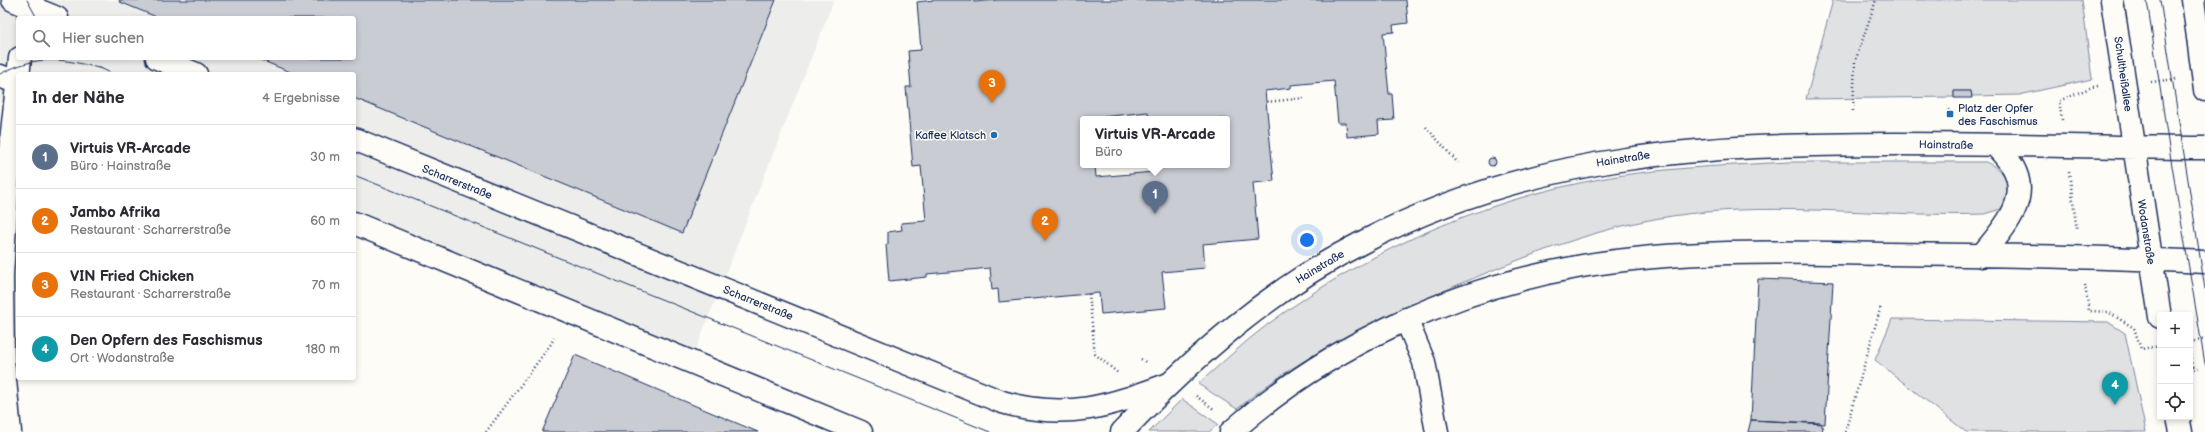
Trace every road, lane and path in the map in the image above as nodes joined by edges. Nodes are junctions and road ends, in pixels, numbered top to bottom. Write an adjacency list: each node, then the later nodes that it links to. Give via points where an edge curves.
1 (1876, 0): 16 (path, via 1855,62)
2 (2112, 0): 21 (main road, Schultheißallee)
3 (2193, 0): 11 (main road)
4 (26, 6): 5 (main road)
5 (52, 16)
6 (19, 60): 9 (main road)
7 (163, 60): 8 (main road)
8 (191, 72)
9 (11, 80): 46 (main road, via 2,276 3,360)
10 (2092, 87): 13 (path)
11 (2205, 90)
12 (1304, 98): 14 (path)
13 (2059, 101)
14 (1267, 102)
15 (1949, 108): 17 (path)
16 (1853, 111)
17 (1950, 118)
18 (1426, 127): 23 (path)
19 (356, 140): 42 (main road, Scharrerstraße, via 1002,402 1038,411 1076,410 1123,401)
20 (1995, 145): 21 (main road, Hainstraße); 27 (main road, via 2013,167 2019,189 2013,214); 42 (main road, Hainstraße, via 1821,145 1710,149 1611,161 1505,184 1415,217 1337,256 1241,320)
21 (2133, 148): 22 (main road, Hainstraße); 28 (main road, Wodanstraße)
22 (2205, 148)
23 (1458, 163)
24 (2068, 165): 26 (path)
25 (356, 224): 32 (main road)
26 (2077, 230)
27 (1981, 256): 28 (main road); 35 (main road, via 1739,253 1627,260 1577,267 1504,284)
28 (2150, 260): 29 (main road); 34 (main road, Wodanstraße)
29 (2205, 262)
30 (1089, 294): 41 (path, via 1095,354)
31 (1881, 306): 52 (path)
32 (565, 311): 47 (path, via 551,344); 48 (main road)
33 (2089, 311): 38 (path, via 2108,312 2134,328 2141,349)
34 (2159, 312)
35 (1406, 319): 50 (main road, via 1329,359 1277,394); 51 (main road, via 1426,369)
36 (2205, 340): 37 (path)
37 (2193, 342)
38 (2157, 346)
39 (2198, 368): 40 (path)
40 (2193, 370)
41 (1120, 374)
42 (1169, 384): 49 (main road, Hainstraße)
43 (1189, 392): 44 (path)
44 (1220, 414)
45 (2179, 420): 53 (main road)
46 (10, 432)
47 (486, 432)
48 (861, 432)
49 (1122, 432)
50 (1231, 432)
51 (1436, 432)
52 (1845, 432)
53 (2181, 432)

